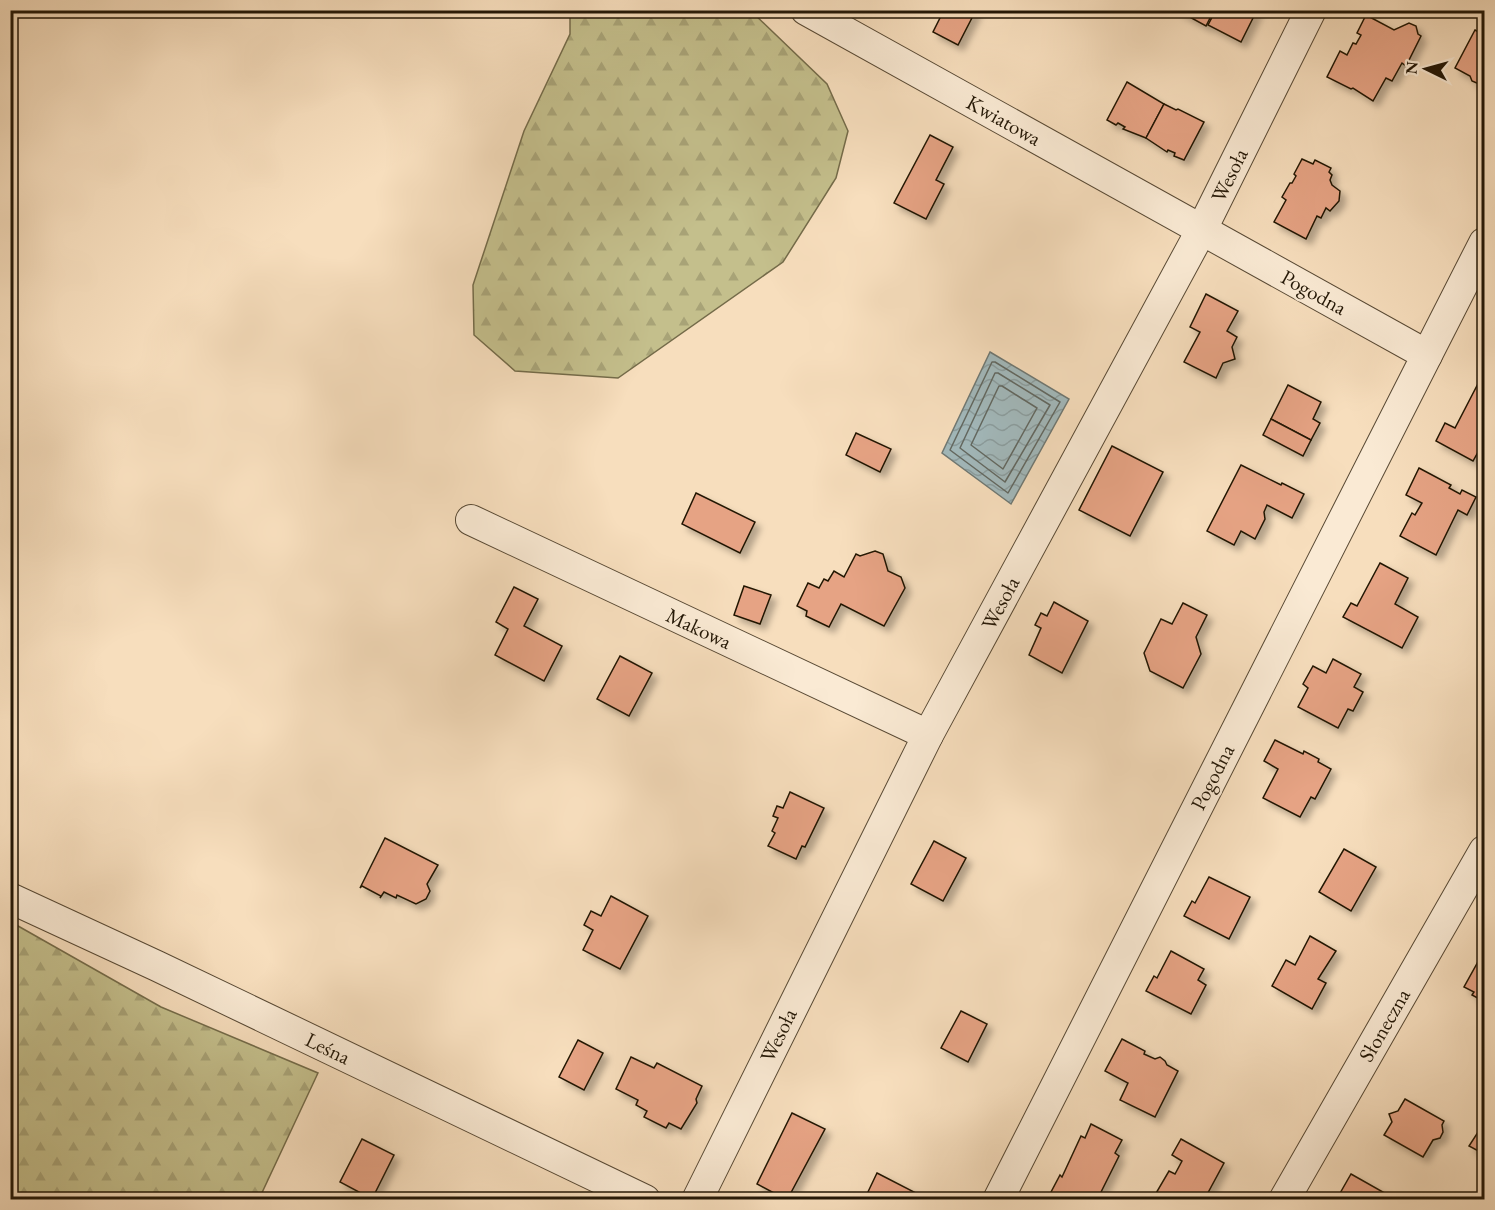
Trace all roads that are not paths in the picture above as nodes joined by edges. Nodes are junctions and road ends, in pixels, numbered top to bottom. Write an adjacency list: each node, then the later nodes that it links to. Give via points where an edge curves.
1 (806, 10): 3 (street, Kwiatowa)
2 (1311, 10): 3 (street, Wesoła)
3 (1202, 229): 5 (street, Pogodna); 7 (street, Wesoła)
4 (1485, 243): 5 (street, Pogodna)
5 (1426, 356): 12 (street, Pogodna)
6 (471, 520): 7 (street, Makowa)
7 (928, 735): 11 (street, Wesoła)
8 (1485, 851): 13 (street, Słoneczna)
9 (10, 898): 10 (street, Leśna)
10 (645, 1200)
11 (697, 1200)
12 (998, 1200)
13 (1284, 1200)

